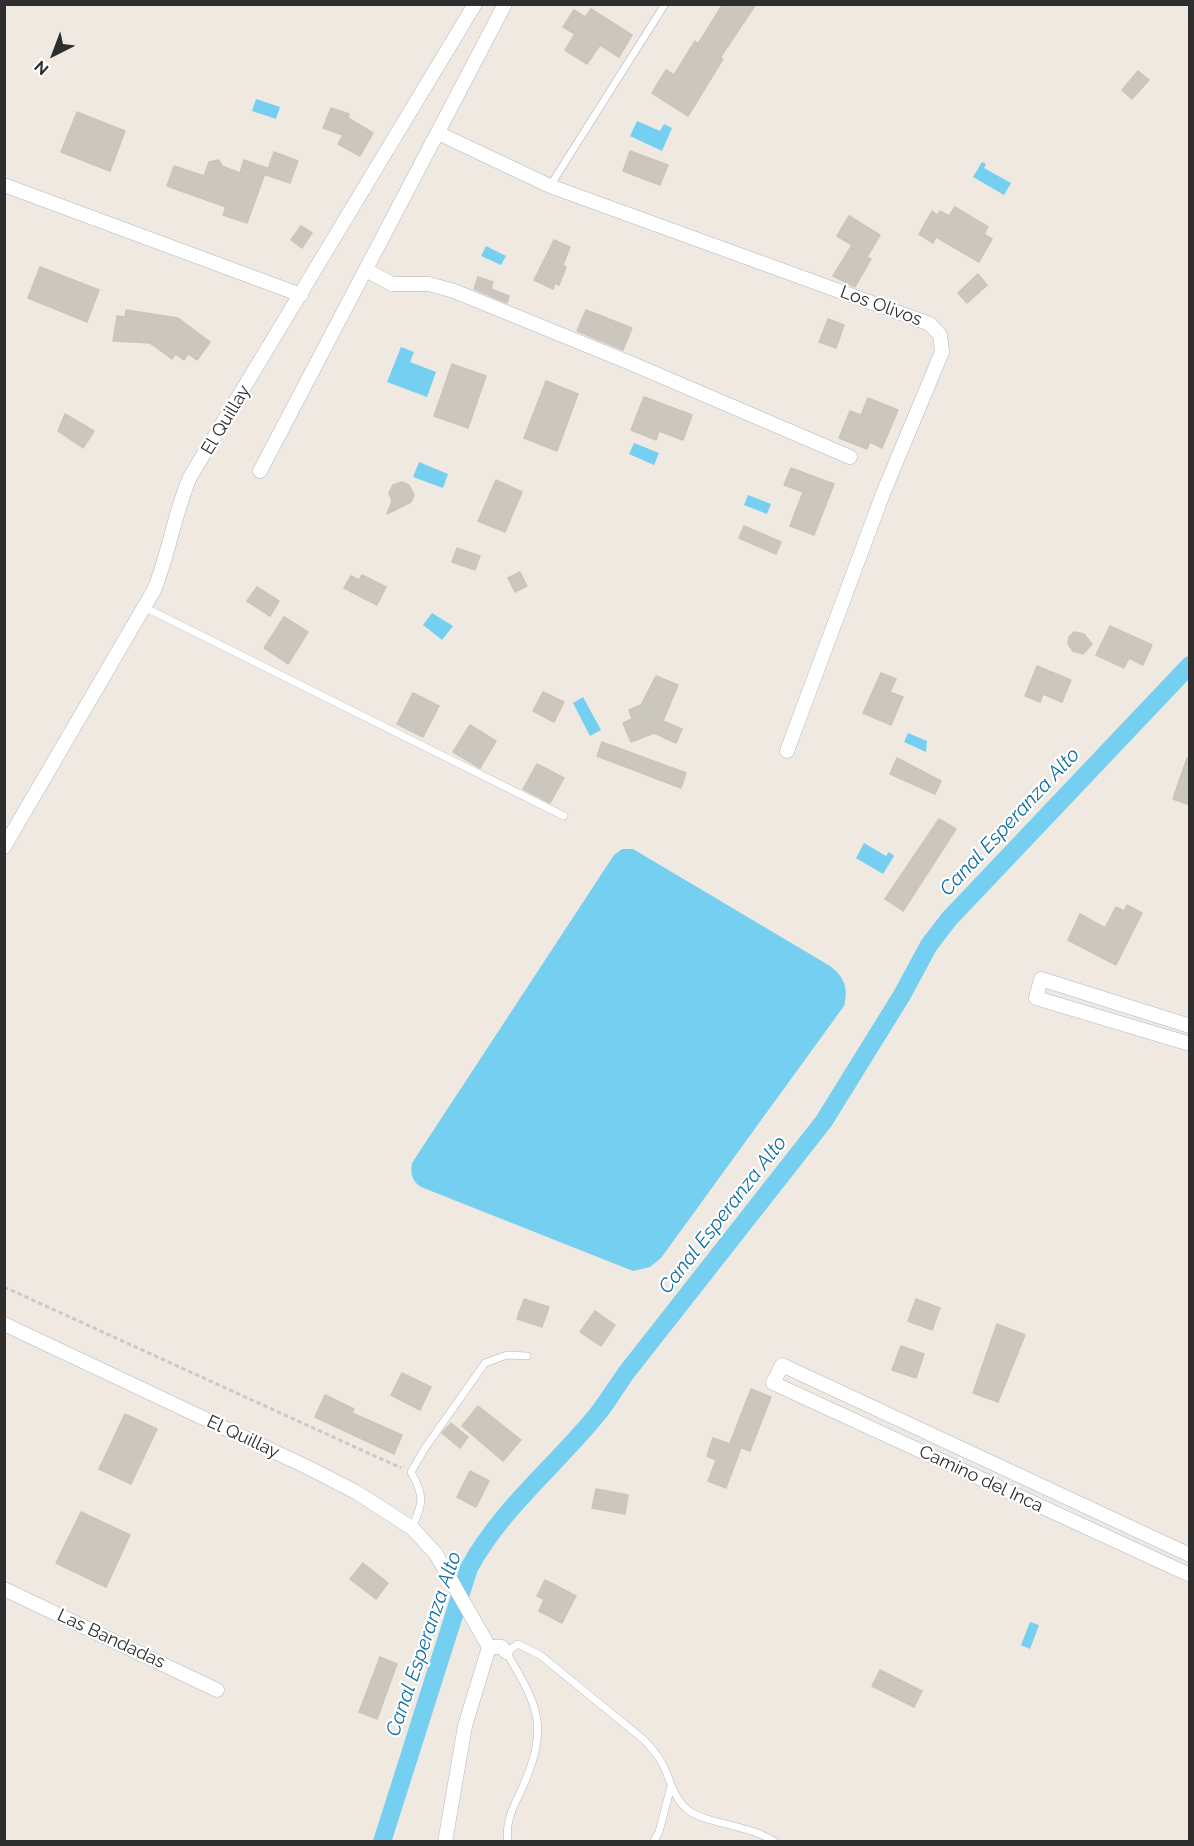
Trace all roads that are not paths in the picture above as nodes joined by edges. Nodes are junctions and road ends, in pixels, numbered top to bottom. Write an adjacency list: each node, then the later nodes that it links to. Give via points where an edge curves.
1 (475, 4): 8 (street, El Quillay)
2 (505, 4): 4 (street)
3 (665, 4): 6 (lane)
4 (438, 133): 6 (street, Los Olivos); 7 (street)
5 (4, 185): 8 (street)
6 (550, 186): 12 (street, Los Olivos, via 930,324 940,336 942,352 884,491)
7 (366, 270): 9 (street, via 392,284 429,284 454,291); 10 (street)
8 (301, 295): 11 (street, El Quillay, via 190,477 172,526 162,572)
9 (850, 457)
10 (260, 471)
11 (144, 607): 13 (lane); 14 (street, El Quillay)
12 (787, 751)
13 (564, 816)
14 (4, 847)
15 (1190, 1026): 16 (street, via 1041,979 1036,998)
16 (1190, 1044)
17 (4, 1324): 19 (street, El Quillay, via 307,1467)
18 (526, 1356): 19 (lane, via 507,1355 485,1363 424,1448 411,1472 423,1502)
19 (412, 1528): 23 (street, El Quillay, via 436,1554)
20 (1190, 1555): 21 (street, Camino del Inca, via 782,1365 773,1383)
21 (1190, 1575)
22 (4, 1589): 25 (street, Las Bandadas)
23 (489, 1647): 24 (street, via 502,1647); 27 (street, via 465,1726)
24 (506, 1652): 26 (lane, via 518,1644 540,1655 619,1719 651,1747); 28 (lane, via 532,1698 539,1733 536,1753 510,1815)
25 (217, 1690)
26 (671, 1786): 29 (lane); 30 (lane, via 693,1814 746,1828)
27 (445, 1842)
28 (508, 1842)
29 (653, 1842)
30 (775, 1842)

